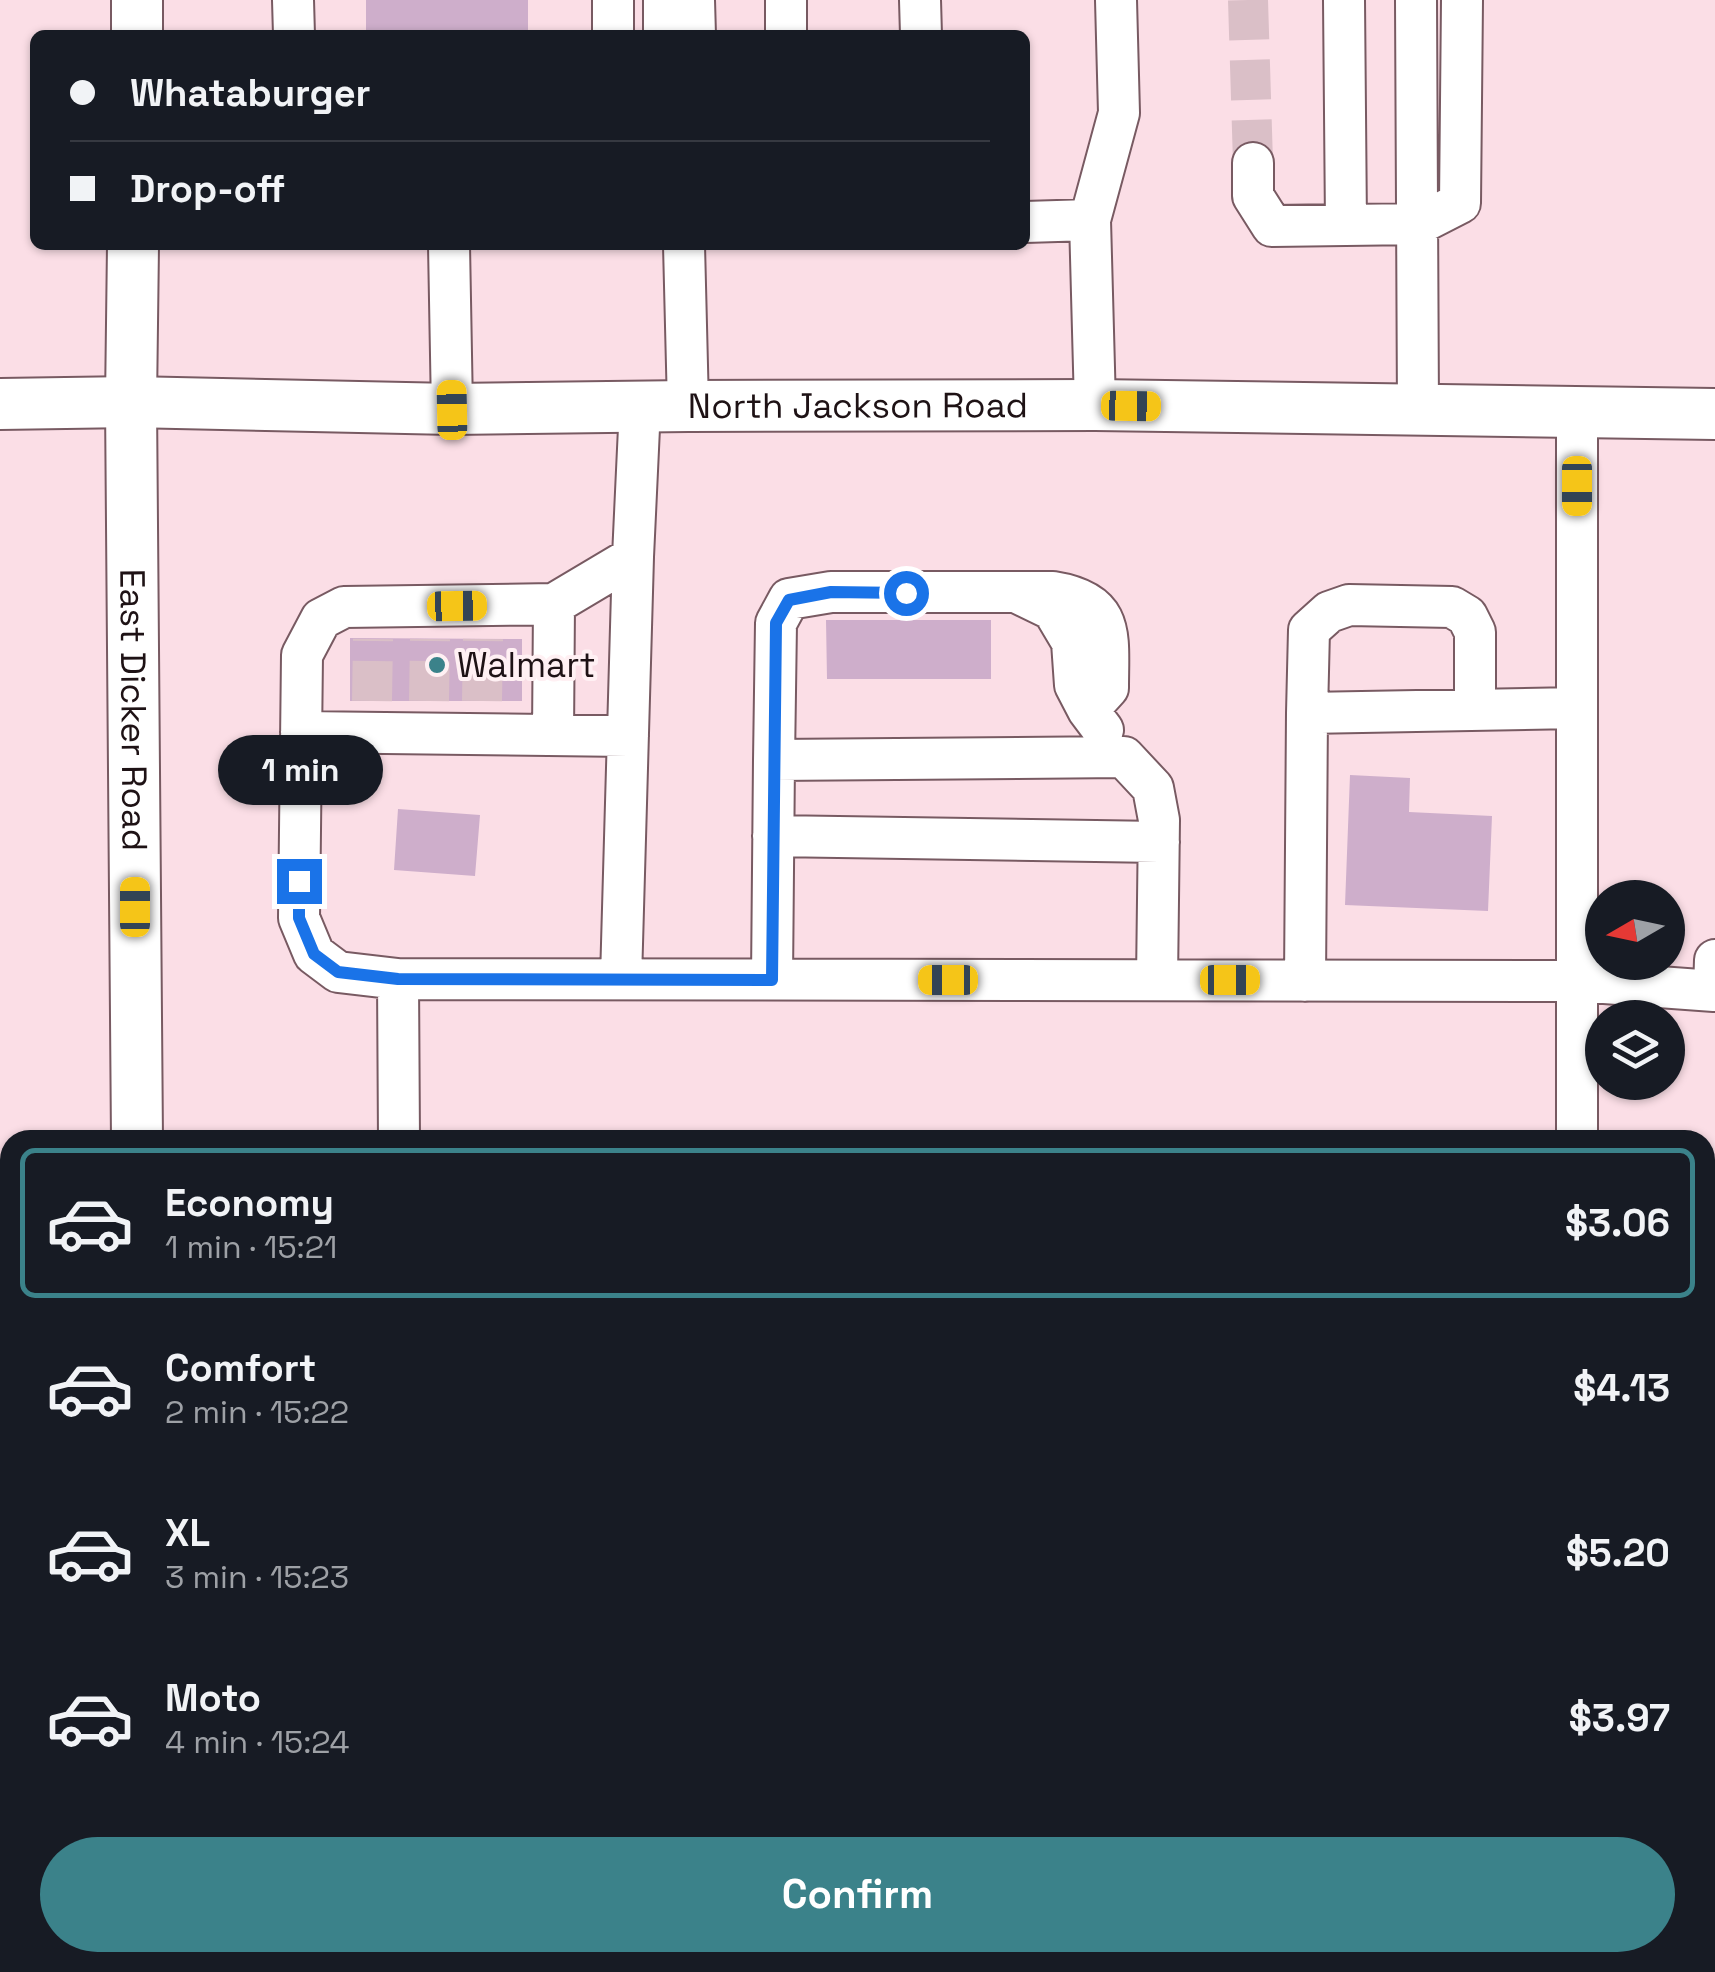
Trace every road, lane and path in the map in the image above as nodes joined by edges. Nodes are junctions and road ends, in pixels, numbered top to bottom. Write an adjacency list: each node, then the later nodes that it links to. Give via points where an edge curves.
1 (137, 0): 14 (main road)
2 (294, 0): 15 (lane)
3 (613, 0): 16 (lane)
4 (664, 0): 17 (lane)
5 (694, 0): 18 (lane)
6 (722, 0): 19 (lane)
7 (786, 0): 20 (lane)
8 (920, 0): 21 (lane)
9 (1116, 0): 24 (lane, via 1119,113)
10 (1344, 0): 26 (lane)
11 (1416, 0): 23 (lane)
12 (1439, 0): 23 (lane)
13 (1462, 0): 23 (lane, via 1460,204)
14 (136, 30)
15 (294, 30)
16 (613, 30)
17 (664, 30)
18 (695, 30)
19 (722, 30)
20 (786, 30)
21 (920, 30)
22 (1253, 163): 26 (lane, via 1253,196 1272,226)
23 (1430, 219): 26 (lane); 35 (lane)
24 (1090, 220): 25 (lane); 32 (lane)
25 (1030, 222)
26 (1346, 225)
27 (133, 250): 30 (main road, East Dicker Road)
28 (449, 250): 34 (lane)
29 (683, 250): 33 (lane)
30 (131, 402): 31 (main road, North Jackson Road); 34 (main road, North Jackson Road); 57 (main road, East Dicker Road)
31 (0, 404)
32 (1095, 405): 33 (main road, North Jackson Road); 35 (main road, North Jackson Road)
33 (664, 406): 34 (main road, North Jackson Road); 38 (lane)
34 (452, 410)
35 (1418, 410): 36 (main road, North Jackson Road)
36 (1577, 412): 37 (main road, North Jackson Road); 40 (lane)
37 (1715, 414)
38 (633, 557): 39 (lane); 45 (lane)
39 (554, 604): 43 (lane, via 483,622 373,623 344,607 321,619 302,655); 44 (lane)
40 (1577, 708): 41 (lane); 56 (lane)
41 (1475, 710): 42 (lane); 42 (lane, via 1475,632 1467,616 1452,607 1349,605 1309,630)
42 (1307, 713): 55 (lane)
43 (300, 732): 44 (lane, via 371,717 482,718); 51 (lane, via 299,918 314,954 338,972)
44 (552, 736): 45 (lane)
45 (628, 736): 52 (lane)
46 (1124, 757): 47 (lane); 47 (lane, via 1088,710 1076,685 1072,642 1053,610 1020,594 831,592 789,600 776,623); 49 (lane, via 1153,788)
47 (774, 760): 48 (lane)
48 (773, 836): 49 (lane); 53 (lane)
49 (1159, 842): 54 (lane)
50 (1715, 960): 56 (lane, via 1714,991)
51 (398, 979): 52 (lane); 58 (lane)
52 (622, 980): 53 (lane)
53 (772, 980): 54 (lane)
54 (1157, 980): 55 (lane)
55 (1304, 981): 56 (lane)
56 (1577, 981): 59 (lane)
57 (137, 1130)
58 (399, 1130)
59 (1576, 1130)

